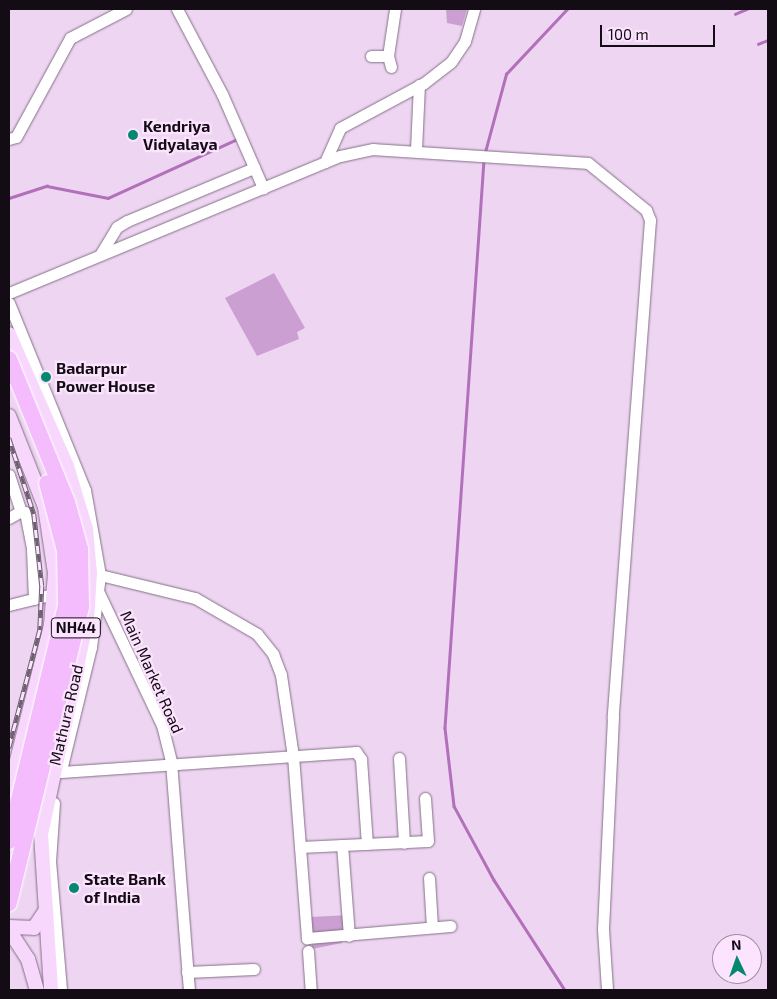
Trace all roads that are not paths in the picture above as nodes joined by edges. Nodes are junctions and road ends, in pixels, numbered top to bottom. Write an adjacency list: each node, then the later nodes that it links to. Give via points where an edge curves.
1 (126, 9): 7 (street, via 70,38 16,137)
2 (177, 9): 10 (street, via 222,94)
3 (395, 9): 5 (street, via 389,61)
4 (474, 9): 6 (street, via 458,52)
5 (371, 56)
6 (419, 85): 8 (street); 9 (street, via 340,128)
7 (9, 139)
8 (416, 150): 9 (street, via 373,149); 55 (street, via 588,163 646,210 650,220 613,718 603,929)
9 (325, 162): 11 (street)
10 (254, 168): 11 (street); 12 (street, via 127,221 117,227)
11 (263, 188): 12 (street)
12 (100, 255): 13 (street)
13 (9, 293)
14 (9, 303): 16 (street)
15 (9, 334): 16 (main road, Mathura Road)
16 (18, 364): 22 (main road, Mathura Road, via 81,511); 41 (highway, Mathura Road / NH44, bridge, via 67,502 80,550 81,607)
17 (9, 388): 35 (highway, Mathura Road / NH44, bridge, via 57,508 65,552 66,606)
18 (9, 416): 23 (main road, via 45,507)
19 (9, 474): 20 (street)
20 (21, 511): 21 (street); 25 (street, via 25,512 32,549)
21 (9, 518)
22 (95, 577): 24 (street, Main Market Road); 27 (street, via 185,593 257,634 278,665); 34 (main road, Mathura Road)
23 (53, 594): 25 (street); 31 (main road, via 51,625)
24 (100, 594): 29 (street, Main Market Road, via 162,725); 30 (street)
25 (34, 599): 26 (street)
26 (9, 605)
27 (293, 756): 29 (street); 37 (street, via 351,752 359,755); 39 (street)
28 (399, 758): 36 (street)
29 (171, 762): 30 (street); 49 (street, Main Market Road)
30 (60, 772): 52 (street, via 50,852)
31 (9, 792)
32 (425, 798): 36 (street, via 429,840)
33 (9, 828): 34 (main road)
34 (41, 834): 42 (main road, Mathura Road)
35 (9, 841)
36 (404, 843): 37 (street)
37 (367, 844): 38 (street)
38 (342, 845): 39 (street); 46 (street)
39 (300, 847): 46 (street, via 307,938)
40 (429, 878): 44 (street)
41 (9, 903)
42 (46, 907): 45 (main road, via 43,919 34,928); 51 (main road, Mathura Road)
43 (450, 926): 44 (street)
44 (432, 927): 46 (street)
45 (9, 929): 50 (main road, via 28,959)
46 (349, 936)
47 (308, 951): 54 (street)
48 (254, 969): 49 (street)
49 (187, 972): 53 (street, Main Market Road)
50 (37, 990)
51 (51, 990)
52 (60, 990)
53 (189, 990)
54 (311, 990)
55 (607, 990)

